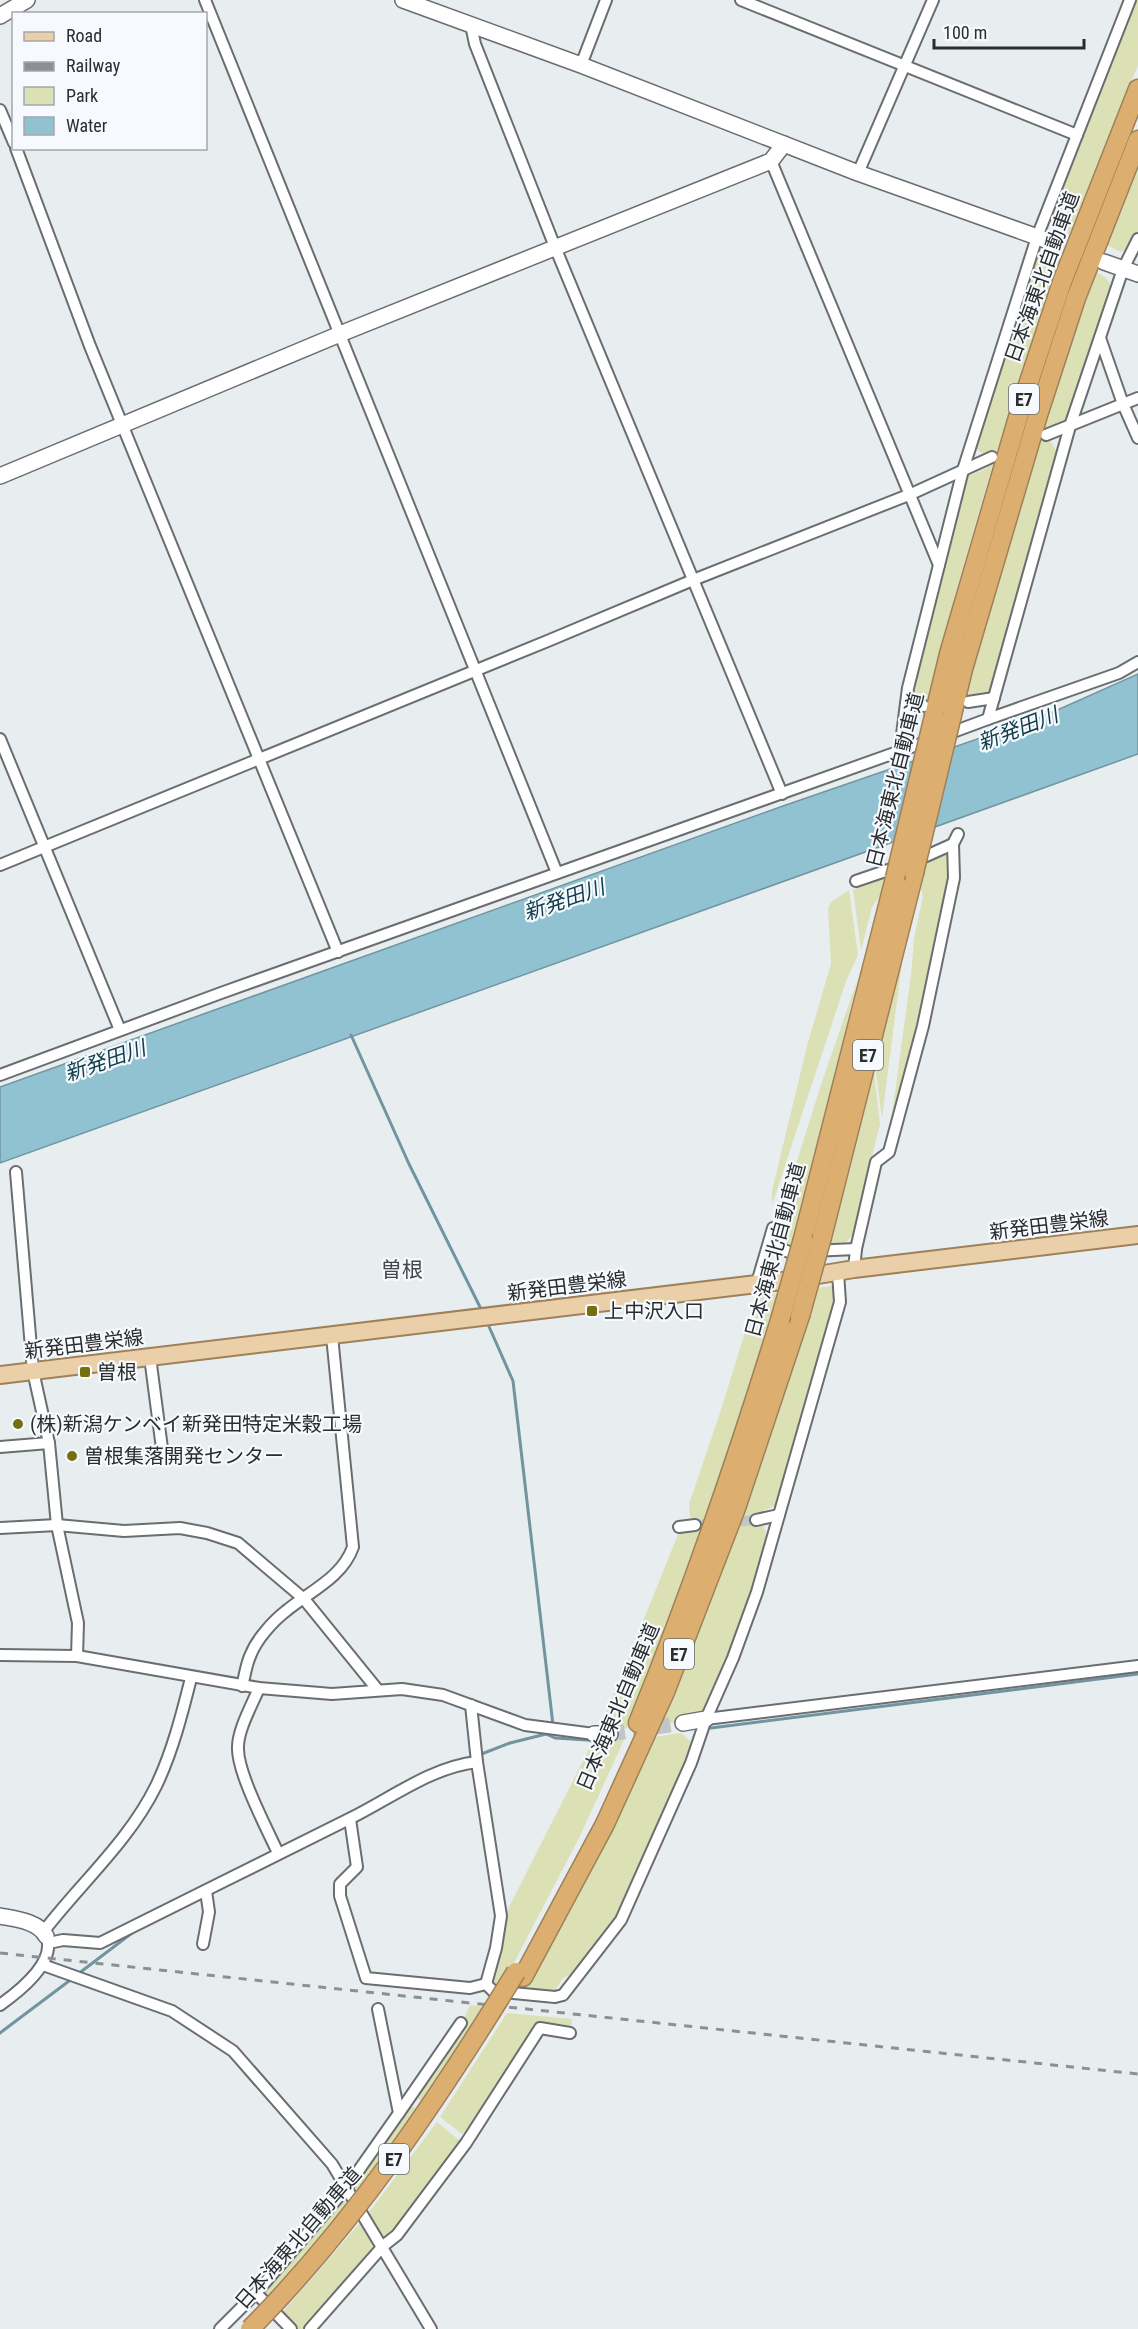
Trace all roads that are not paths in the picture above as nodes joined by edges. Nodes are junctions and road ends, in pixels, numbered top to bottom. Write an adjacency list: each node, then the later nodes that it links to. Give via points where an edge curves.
1 (27, 0): 8 (street)
2 (205, 0): 28 (street)
3 (403, 0): 9 (street)
4 (606, 0): 10 (street)
5 (741, 0): 11 (street)
6 (933, 0): 11 (street)
7 (1130, 0): 14 (street)
8 (0, 16)
9 (471, 25): 10 (street); 24 (street, via 475,45)
10 (581, 65): 17 (street)
11 (904, 66): 14 (street); 20 (street)
12 (1138, 89): 47 (highway, 日本海東北自動車道 / E7, via 1062,282 1034,368 948,654)
13 (0, 110): 15 (street)
14 (1077, 135): 21 (street)
15 (12, 138)
16 (1138, 140): 47 (highway, 日本海東北自動車道 / E7, via 1076,298 963,669)
17 (784, 144): 19 (street); 20 (street)
18 (17, 150): 32 (street)
19 (771, 161): 24 (street); 39 (street)
20 (858, 173): 21 (street)
21 (1037, 237): 23 (street); 37 (street)
22 (1138, 239): 26 (street)
23 (1054, 243)
24 (555, 247): 28 (street); 41 (street)
25 (1104, 262): 26 (street)
26 (1123, 269): 27 (street); 29 (street)
27 (1138, 274)
28 (340, 334): 32 (street); 43 (street)
29 (1100, 338): 31 (street); 33 (street)
30 (1138, 398): 31 (street)
31 (1123, 404): 33 (street); 35 (street)
32 (122, 425): 38 (street); 51 (street)
33 (1070, 426): 34 (street); 44 (street)
34 (1046, 435)
35 (1138, 438)
36 (992, 457): 37 (street)
37 (963, 470): 39 (street); 40 (street)
38 (0, 476)
39 (911, 494): 40 (street); 41 (street)
40 (939, 565): 46 (street)
41 (693, 580): 43 (street); 52 (street)
42 (1138, 662): 48 (street)
43 (476, 670): 51 (street); 55 (street)
44 (994, 698): 45 (street); 48 (street)
45 (968, 702)
46 (906, 704): 47 (street); 50 (street)
47 (937, 712): 63 (highway, 日本海東北自動車道 / E7, bridge); 63 (highway, 日本海東北自動車道 / E7, bridge, via 914,873)
48 (988, 718): 50 (street)
49 (0, 739): 53 (street)
50 (900, 750): 52 (street)
51 (258, 759): 53 (street); 57 (street)
52 (782, 794): 55 (street)
53 (44, 847): 54 (street); 58 (street)
54 (0, 865)
55 (557, 873): 57 (street)
56 (856, 881): 65 (street, via 927,856 956,839 954,878 922,1026 889,1152 876,1162)
57 (338, 952): 58 (street)
58 (120, 1030): 59 (street)
59 (0, 1076)
60 (16, 1172): 70 (street)
61 (772, 1228): 64 (street)
62 (1138, 1235): 66 (main road, 新発田豊栄線)
63 (813, 1238): 102 (highway, 日本海東北自動車道 / E7, bridge, via 780,1320 727,1486 648,1698); 102 (highway, 日本海東北自動車道 / E7, bridge, via 800,1316 736,1508 665,1692 605,1824)
64 (770, 1244): 65 (street, via 789,1252); 67 (street)
65 (856, 1249): 66 (street)
66 (846, 1271): 67 (main road, 新発田豊栄線); 75 (street)
67 (757, 1283): 68 (main road, 新発田豊栄線)
68 (332, 1336): 69 (main road, 新発田豊栄線); 81 (street, via 353,1547 345,1566)
69 (150, 1357): 70 (main road, 新発田豊栄線); 74 (street)
70 (33, 1371): 71 (main road, 新発田豊栄線); 72 (street)
71 (0, 1375)
72 (49, 1443): 73 (street); 78 (street)
73 (0, 1448)
74 (163, 1456)
75 (779, 1515): 76 (street); 90 (street, via 757,1592)
76 (756, 1520)
77 (696, 1525): 79 (street)
78 (57, 1526): 80 (street); 81 (street, via 124,1531 180,1528 207,1533 238,1543); 83 (street, via 78,1623)
79 (679, 1527)
80 (0, 1528)
81 (304, 1599): 86 (street, via 263,1635 251,1654); 88 (street)
82 (0, 1655): 83 (street)
83 (77, 1656): 85 (street)
84 (1138, 1666): 90 (street)
85 (191, 1678): 86 (street); 99 (street, via 168,1757 150,1796)
86 (242, 1686): 87 (street)
87 (259, 1688): 88 (street, via 332,1694); 96 (street, via 237,1749)
88 (377, 1689): 89 (street, via 443,1695)
89 (471, 1705): 92 (street, via 525,1725); 94 (street)
90 (706, 1719): 91 (street); 103 (street, via 691,1763 621,1920 563,1995 493,1991)
91 (683, 1723)
92 (594, 1734): 93 (street)
93 (610, 1734)
94 (477, 1762): 95 (street, via 428,1777); 103 (street, via 501,1916)
95 (350, 1819): 96 (street); 103 (street, via 357,1866 340,1884 340,1896 366,1978 470,1988)
96 (278, 1853): 97 (street)
97 (206, 1891): 99 (street, via 100,1943); 100 (street, via 209,1912)
98 (0, 1916): 99 (street, via 31,1923)
99 (46, 1936): 101 (street)
100 (203, 1944)
101 (43, 1965): 104 (street); 109 (street, via 171,2011 233,2051 320,2148)
102 (519, 1974): 113 (highway, 日本海東北自動車道 / E7, bridge, via 383,2174); 114 (highway, 日本海東北自動車道 / E7, via 467,2066 395,2170 341,2239)
103 (486, 1984)
104 (0, 2005)
105 (378, 2009): 108 (street)
106 (461, 2023): 108 (street)
107 (570, 2033): 110 (street, via 540,2028 466,2143 397,2235)
108 (399, 2113): 109 (street)
109 (347, 2187): 110 (street); 111 (street)
110 (383, 2246): 116 (street); 117 (street)
111 (256, 2293): 112 (street); 115 (street)
112 (220, 2329)
113 (250, 2329)
114 (260, 2329)
115 (291, 2329)
116 (310, 2329)
117 (431, 2329)

